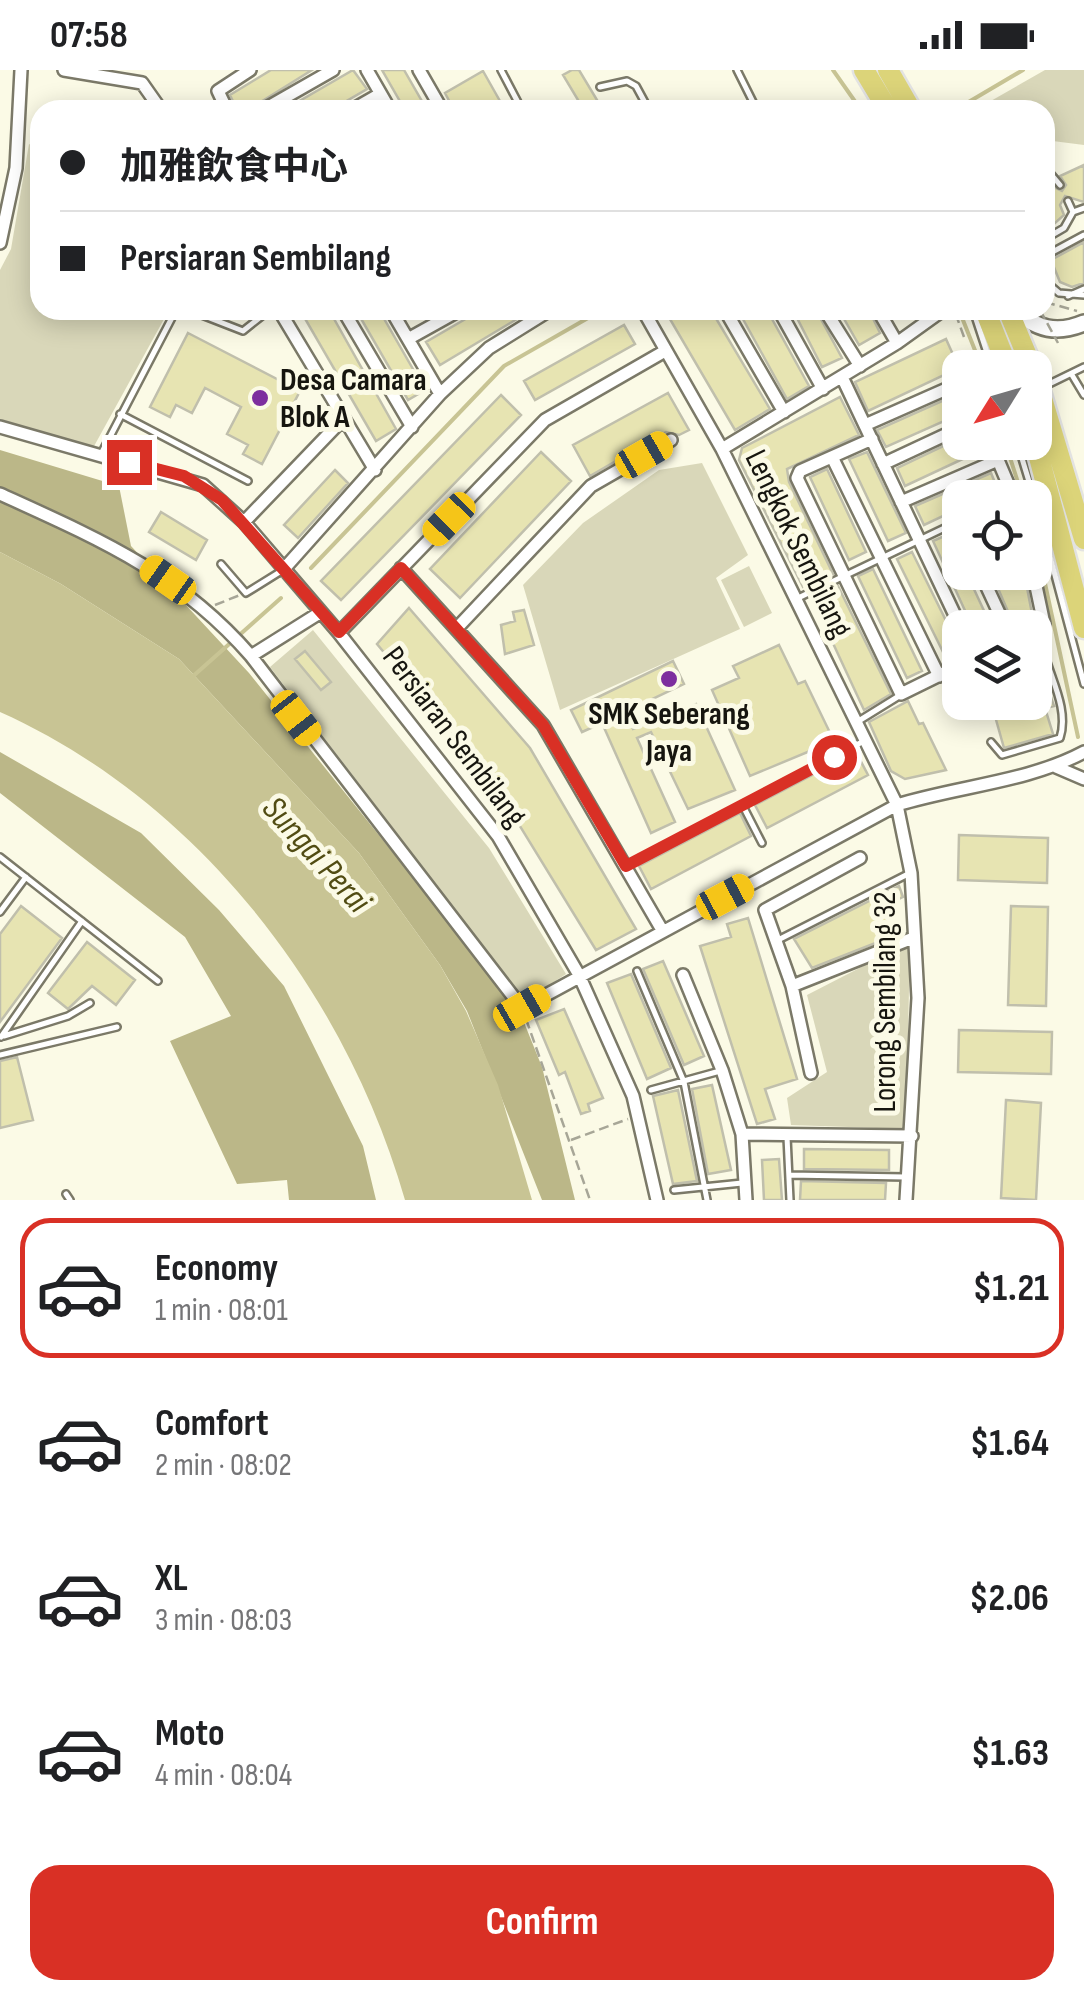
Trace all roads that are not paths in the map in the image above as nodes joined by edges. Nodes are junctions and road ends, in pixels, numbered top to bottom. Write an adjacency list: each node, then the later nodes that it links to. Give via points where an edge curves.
1 (20, 70): 32 (street, via 16,168)
2 (64, 70): 11 (street)
3 (250, 70): 15 (street, via 218,91)
4 (333, 70): 16 (street)
5 (366, 70): 13 (street)
6 (419, 70): 19 (street)
7 (501, 70): 20 (lane)
8 (737, 70): 22 (lane)
9 (864, 70): 23 (highway)
10 (888, 70): 24 (highway)
11 (143, 77): 14 (street)
12 (600, 87): 21 (lane, via 628,81)
13 (380, 94): 17 (street); 18 (street)
14 (156, 100)
15 (222, 100)
16 (280, 100)
17 (370, 100)
18 (384, 100)
19 (436, 100)
20 (517, 100)
21 (644, 100)
22 (752, 100)
23 (882, 100)
24 (905, 100)
25 (1055, 178): 26 (lane)
26 (1060, 184)
27 (1068, 202): 29 (lane)
28 (1084, 208): 29 (lane)
29 (1073, 212): 30 (lane)
30 (1055, 233)
31 (1084, 235): 33 (lane)
32 (0, 242)
33 (1055, 251)
34 (1055, 288): 35 (lane, via 1068,296)
35 (1084, 292)
36 (171, 320): 71 (lane)
37 (215, 320): 38 (lane, via 243,331)
38 (257, 320)
39 (286, 320): 72 (street)
40 (349, 320): 76 (street)
41 (397, 320): 55 (street)
42 (442, 320): 55 (street)
43 (534, 320): 68 (street, via 489,348)
44 (649, 320): 60 (street, Lengkok Sembilang)
45 (731, 320): 70 (street)
46 (785, 320): 66 (street)
47 (831, 320): 61 (street)
48 (884, 320): 56 (street)
49 (930, 320): 56 (street)
50 (974, 320): 57 (lane)
51 (989, 320): 58 (highway)
52 (1012, 320): 59 (highway)
53 (1033, 320): 54 (street, via 1045,328)
54 (1084, 323)
55 (408, 339): 68 (street)
56 (897, 344): 61 (street)
57 (985, 350)
58 (1001, 350)
59 (1025, 350)
60 (666, 351): 80 (street, Lengkok Sembilang); 100 (street, via 545,420)
61 (860, 366): 64 (street)
62 (1084, 367): 63 (lane)
63 (1072, 375): 65 (lane); 69 (lane)
64 (842, 377): 66 (street); 74 (street)
65 (1052, 379)
66 (823, 388): 70 (street)
67 (942, 391): 74 (street)
68 (440, 394): 76 (street)
69 (1084, 395)
70 (784, 412): 80 (street)
71 (120, 414): 81 (lane); 88 (lane)
72 (343, 419): 85 (street); 93 (street)
73 (1052, 424): 92 (highway)
74 (865, 425): 78 (street)
75 (0, 427): 81 (street, Persiaran Sembilang)
76 (412, 427): 85 (street)
77 (942, 436): 84 (street)
78 (872, 439): 82 (street); 84 (street)
79 (671, 440): 106 (street, via 591,486)
80 (722, 450): 103 (street, Lengkok Sembilang)
81 (101, 454): 93 (street, Persiaran Sembilang, via 184,476)
82 (832, 457): 97 (street); 102 (street, via 797,478)
83 (1039, 460): 107 (highway)
84 (883, 464): 91 (street)
85 (375, 470): 101 (street)
86 (952, 480): 87 (street, via 998,460)
87 (1006, 480)
88 (248, 482)
89 (942, 484): 91 (street)
90 (0, 494): 109 (street, via 130,553 207,608)
91 (901, 502): 95 (street)
92 (1080, 510): 96 (highway)
93 (244, 522): 101 (street, Persiaran Sembilang)
94 (942, 530): 95 (lane)
95 (919, 539): 97 (lane); 104 (street)
96 (1084, 539)
97 (882, 557): 102 (lane); 112 (street)
98 (1052, 563): 113 (lane)
99 (222, 564): 101 (lane, via 246,593)
100 (401, 568): 106 (street); 108 (street)
101 (283, 570): 105 (street, Persiaran Sembilang)
102 (844, 575): 103 (lane); 114 (street)
103 (795, 599): 115 (street, Lengkok Sembilang)
104 (953, 610)
105 (321, 612): 108 (street, Persiaran Sembilang); 109 (street)
106 (458, 627): 126 (street, via 543,725)
107 (1084, 628)
108 (339, 632): 135 (street, Persiaran Sembilang, via 498,836)
109 (252, 656): 135 (street, via 522,1008)
110 (1052, 667): 117 (lane, via 1064,726 1060,738 1002,755)
111 (942, 674): 112 (street)
112 (938, 676): 114 (street)
113 (1084, 684)
114 (901, 694): 115 (lane)
115 (855, 723): 116 (street, Lengkok Sembilang)
116 (864, 741): 121 (lane); 122 (street, Lengkok Sembilang)
117 (991, 742)
118 (1084, 752): 119 (street)
119 (1056, 767): 120 (street); 122 (street)
120 (1084, 779)
121 (742, 805): 123 (lane); 126 (lane)
122 (897, 805): 127 (street, Lorong Sembilang 32); 131 (street)
123 (762, 843)
124 (0, 857): 128 (lane)
125 (860, 858): 133 (street, via 766,907)
126 (626, 866): 131 (street)
127 (911, 872): 132 (street, Lorong Sembilang 32); 133 (lane)
128 (26, 877): 129 (lane); 130 (lane)
129 (0, 912)
130 (82, 921): 137 (lane); 141 (lane)
131 (662, 930): 135 (street)
132 (913, 938): 138 (street); 149 (street, Lorong Sembilang 32, via 918,998)
133 (778, 940): 138 (street)
134 (636, 971): 145 (lane)
135 (579, 975): 155 (street, Persiaran Sembilang, via 639,1116)
136 (683, 975): 143 (street)
137 (158, 980)
138 (792, 986): 144 (street)
139 (90, 1003): 141 (lane)
140 (117, 1026): 142 (lane)
141 (1, 1037)
142 (0, 1055)
143 (722, 1070): 145 (lane); 147 (street)
144 (811, 1073)
145 (684, 1082): 146 (lane); 153 (lane)
146 (651, 1090)
147 (742, 1134): 148 (street); 152 (street)
148 (786, 1134): 149 (street); 150 (lane)
149 (912, 1136): 151 (street, Lorong Sembilang 32)
150 (789, 1175): 151 (lane); 158 (lane)
151 (908, 1177): 159 (street, Lorong Sembilang 32)
152 (745, 1183): 153 (lane); 157 (street)
153 (706, 1186): 154 (lane); 156 (lane)
154 (674, 1190)
155 (656, 1200)
156 (707, 1200)
157 (746, 1200)
158 (790, 1200)
159 (906, 1200)

